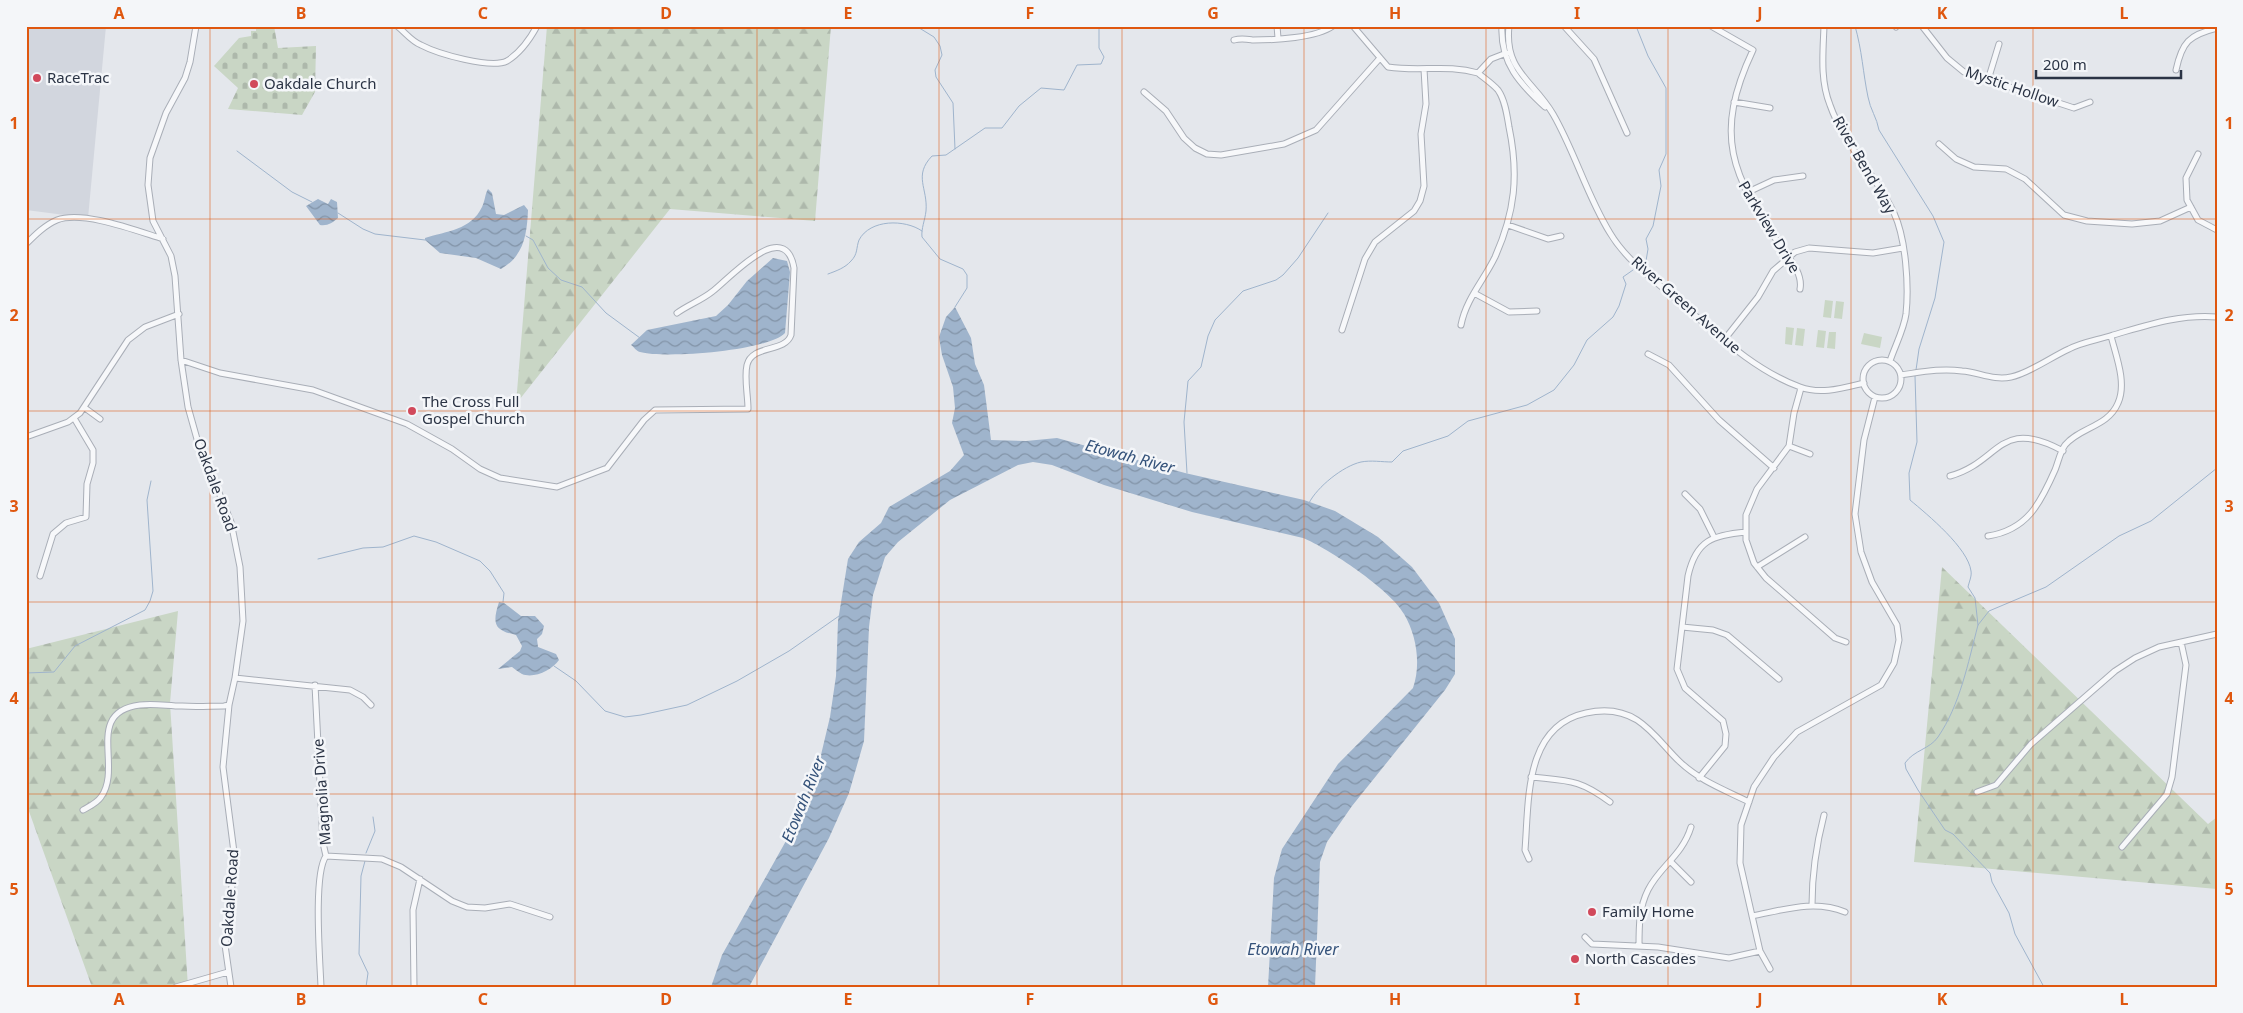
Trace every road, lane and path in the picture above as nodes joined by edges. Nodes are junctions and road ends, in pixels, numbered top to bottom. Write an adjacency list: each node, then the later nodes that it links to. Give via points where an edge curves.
1 (196, 26): 36 (street, Oakdale Road, via 187,72 160,128 148,169 149,203 153,221)
2 (397, 26): 3 (street, via 428,48 492,64 514,55)
3 (537, 26)
4 (1277, 26): 14 (street)
5 (1333, 26): 14 (street, via 1324,32)
6 (1353, 26): 18 (street)
7 (1502, 26): 17 (street, River Green Avenue)
8 (1509, 26): 17 (street, River Green Avenue)
9 (1564, 26): 27 (street, via 1594,59)
10 (1711, 26): 24 (street, Parkview Drive, via 1753,50 1738,80)
11 (1824, 26): 38 (street, River Bend Way, via 1823,79 1830,105 1841,129 1894,214)
12 (1922, 26): 22 (street, Mystic Hollow, via 1964,72)
13 (2217, 28): 20 (street, via 2189,39 2180,51)
14 (1278, 38): 15 (street)
15 (1234, 40)
16 (1999, 44): 22 (street)
17 (1506, 52): 21 (street, via 1491,59); 49 (street, River Green Avenue, via 1515,77 1553,114 1611,235 1641,269)
18 (1380, 58): 19 (street, via 1388,67); 23 (street, via 1316,130 1284,144 1221,155 1207,154 1195,148 1166,111)
19 (1424, 68): 21 (street, via 1458,67); 47 (street, via 1426,104 1421,134 1424,186 1420,201 1414,211 1375,242 1365,259)
20 (2176, 70)
21 (1478, 73): 33 (street, via 1499,91 1516,159)
22 (1988, 80): 25 (street, Mystic Hollow, via 2074,108)
23 (1144, 92)
24 (1734, 102): 26 (street); 31 (street, Parkview Drive, via 1732,152)
25 (2090, 102)
26 (1770, 108)
27 (1627, 133)
28 (1939, 144): 32 (street, via 1956,159 1974,167 2006,169 2025,178 2064,215 2087,221 2132,224 2160,221)
29 (2198, 154): 32 (street, via 2186,178 2187,200)
30 (1803, 176): 31 (street, via 1774,180)
31 (1746, 193): 39 (street, Parkview Drive)
32 (2191, 207): 34 (street, via 2198,220)
33 (1508, 225): 35 (street, via 1548,239); 41 (street)
34 (2217, 230)
35 (1561, 236)
36 (163, 239): 37 (street, via 113,224 69,217 49,224); 44 (street, Oakdale Road, via 173,263)
37 (26, 244)
38 (1903, 248): 39 (street, via 1873,253 1809,248); 52 (street, River Bend Way, via 1906,316)
39 (1788, 256): 40 (street, Parkview Drive, via 1801,283); 49 (street, via 1772,271 1758,297)
40 (1800, 289)
41 (1474, 294): 42 (street, via 1509,312); 46 (street, via 1464,310)
42 (1537, 311)
43 (677, 313): 51 (street, via 711,292 763,251 778,248 789,254 794,268 792,335 785,343 753,356 748,363 748,408 655,410 607,468 557,487 500,478 407,424 313,390 220,373)
44 (180, 314): 51 (street, Oakdale Road); 57 (street, via 145,327 128,340)
45 (2217, 317): 48 (street, via 2167,319)
46 (1461, 325)
47 (1342, 330)
48 (2111, 336): 53 (street, via 2072,347 2010,378 1942,369); 62 (street, via 2122,388 2118,404 2108,418 2065,445)
49 (1724, 340): 55 (street, River Green Avenue, via 1770,373)
50 (1648, 354): 64 (street, via 1669,365 1719,420)
51 (181, 360): 77 (street, Oakdale Road, via 191,418 229,516 240,568 242,621)
52 (1890, 361): 53 (street); 54 (street, via 1872,362 1864,372)
53 (1902, 375): 56 (street, via 1897,392 1887,398)
54 (1864, 383): 55 (street, River Green Avenue, via 1824,390); 56 (street)
55 (1801, 388): 61 (street)
56 (1875, 397): 86 (street, via 1864,440 1854,514 1861,552 1872,582 1897,625 1899,640 1894,663 1881,685 1797,732 1774,757 1754,787)
57 (85, 408): 58 (street); 59 (street)
58 (74, 418): 60 (street); 72 (street, via 93,450 86,517 66,523 53,534)
59 (100, 418)
60 (26, 437)
61 (1789, 446): 63 (street); 64 (street)
62 (2063, 451): 65 (street, via 2043,440 2027,437 2011,440 1993,449 1967,472); 68 (street, via 2039,504 2006,533)
63 (1810, 454)
64 (1774, 468): 67 (street, via 1757,489 1746,515)
65 (1950, 476)
66 (1685, 494): 69 (street, via 1700,509)
67 (1746, 532): 69 (street); 71 (street)
68 (1988, 536)
69 (1714, 537): 73 (street, via 1691,560)
70 (1805, 537): 71 (street)
71 (1757, 567): 75 (street, via 1835,638)
72 (40, 576)
73 (1682, 627): 78 (street, via 1727,635); 83 (street, via 1677,668 1685,688 1723,721 1726,734 1725,746)
74 (2217, 634): 76 (street)
75 (1846, 642)
76 (2181, 642): 84 (street, via 2159,647 2115,671 2031,744 1996,785); 90 (street, via 2186,665 2168,794)
77 (235, 678): 79 (street); 80 (street, Oakdale Road)
78 (1778, 679)
79 (315, 685): 81 (street, via 350,690); 91 (street, Magnolia Drive)
80 (229, 704): 87 (street, via 141,704 120,713 108,729 106,788 96,802); 104 (street, Oakdale Road, via 223,767 234,860 225,945)
81 (371, 705)
82 (1532, 776): 83 (street, via 1532,766 1552,731 1578,715 1607,711 1621,712 1637,720); 85 (street, via 1575,781 1589,786); 92 (street, via 1525,850)
83 (1699, 778): 86 (street)
84 (1977, 792)
85 (1610, 802)
86 (1749, 802): 98 (street, via 1741,825 1740,862)
87 (83, 810)
88 (1824, 815): 96 (street, via 1812,872)
89 (1692, 827): 93 (street, via 1686,843)
90 (2122, 847)
91 (326, 856): 94 (street, via 382,859); 107 (street, Magnolia Drive, via 321,862 319,910)
92 (1529, 859)
93 (1671, 862): 95 (street); 101 (street, via 1649,889 1639,915)
94 (420, 879): 99 (street, via 452,901 467,907 510,904); 108 (street, via 413,910)
95 (1692, 882)
96 (1812, 905): 97 (street, via 1831,906); 98 (street)
97 (1844, 912)
98 (1752, 916): 102 (street)
99 (550, 917)
100 (1585, 937): 101 (street, via 1592,944)
101 (1639, 946): 102 (street, via 1658,946 1729,958)
102 (1760, 951): 103 (street)
103 (1770, 969)
104 (228, 972): 105 (street); 106 (street, Oakdale Road)
105 (176, 987)
106 (231, 987)
107 (321, 987)
108 (414, 987)

